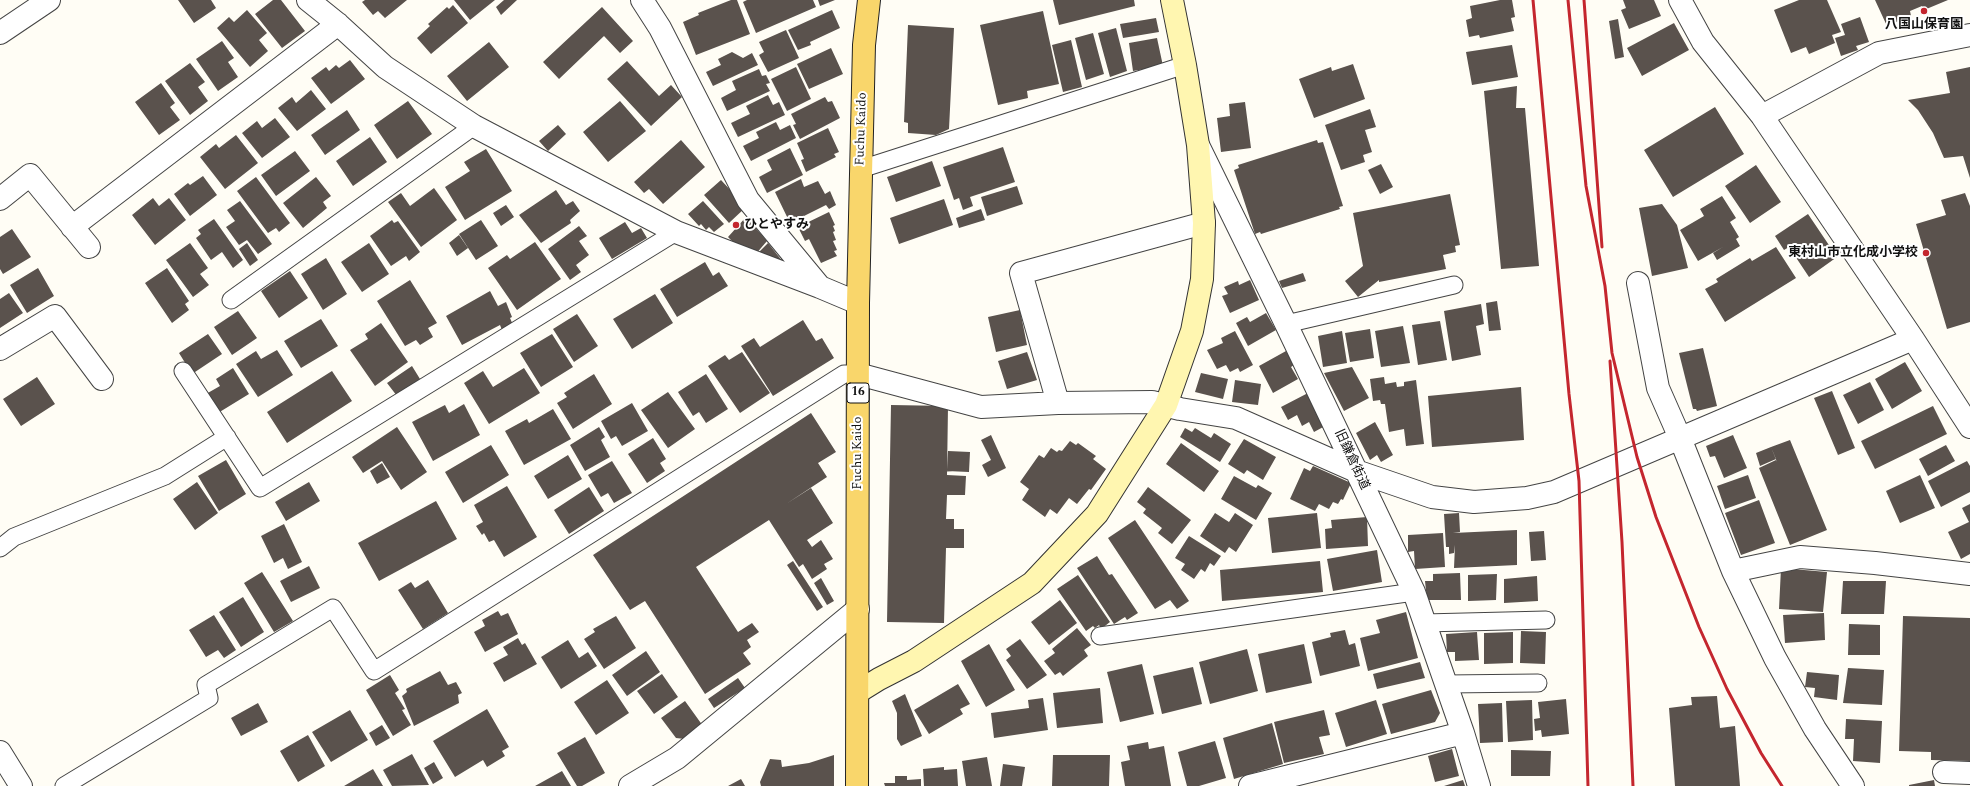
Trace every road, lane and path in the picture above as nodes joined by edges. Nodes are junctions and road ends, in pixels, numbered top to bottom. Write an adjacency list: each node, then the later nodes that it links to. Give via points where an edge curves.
1 (49, 0): 8 (street)
2 (308, 0): 7 (street)
3 (642, 0): 22 (street, via 660,28 748,200)
4 (868, 0): 14 (main road, Fuchu Kaido / 16, via 864,45)
5 (1172, 0): 10 (street)
6 (1680, 0): 11 (street, via 1703,42)
7 (338, 24): 12 (street, via 385,68); 17 (street)
8 (0, 33)
9 (1970, 35): 11 (street, via 1879,53)
10 (1185, 65): 13 (street); 14 (lane)
11 (1762, 116): 26 (street)
12 (474, 126): 18 (street); 23 (lane)
13 (1198, 145): 16 (street); 25 (street, 旧鎌倉街道)
14 (861, 169): 24 (main road, Fuchu Kaido / 16)
15 (0, 199): 17 (street, via 30,175)
16 (1204, 223): 31 (street, via 1021,273); 32 (street, via 1202,279 1192,331)
17 (72, 227): 19 (street)
18 (676, 232): 22 (street); 34 (lane, via 260,488)
19 (89, 247)
20 (1638, 283): 35 (street, via 1658,388)
21 (1454, 285): 25 (lane)
22 (820, 287): 24 (street)
23 (231, 300)
24 (858, 303): 29 (main road, Fuchu Kaido / 16)
25 (1286, 324): 36 (street, 旧鎌倉街道)
26 (1913, 339): 33 (street); 35 (street)
27 (0, 349): 30 (street, via 55,316)
28 (183, 371): 34 (lane)
29 (858, 374): 31 (street, via 981,407); 41 (main road, Fuchu Kaido / 16); 53 (lane, via 844,374 374,671 333,608 206,685 209,698)
30 (102, 379)
31 (1058, 402): 32 (street, via 1152,402)
32 (1166, 405): 36 (street, via 1236,418); 47 (street, via 1097,514 1032,583 914,661 879,678)
33 (1970, 427)
34 (227, 437): 37 (lane, via 165,476 14,537)
35 (1680, 438): 36 (street, via 1554,492 1527,498 1474,502 1432,497); 38 (street)
36 (1356, 470): 40 (street, 旧鎌倉街道)
37 (0, 548)
38 (1733, 570): 39 (street, via 1800,557); 58 (street, via 1775,658)
39 (1970, 574)
40 (1414, 592): 43 (street, 旧鎌倉街道); 44 (lane)
41 (858, 609): 47 (main road, Fuchu Kaido / 16); 54 (street, via 677,758)
42 (1546, 620): 43 (lane)
43 (1424, 623): 46 (street, 旧鎌倉街道)
44 (1100, 636)
45 (1538, 683): 46 (lane)
46 (1446, 684): 48 (street, 旧鎌倉街道)
47 (858, 692): 55 (main road, Fuchu Kaido / 16)
48 (1463, 733): 56 (street); 57 (street, 旧鎌倉街道)
49 (0, 752): 52 (street)
50 (1944, 772): 51 (street)
51 (1970, 773)
52 (21, 786)
53 (64, 786)
54 (630, 786)
55 (857, 786)
56 (1250, 786)
57 (1479, 786)
58 (1853, 786)

